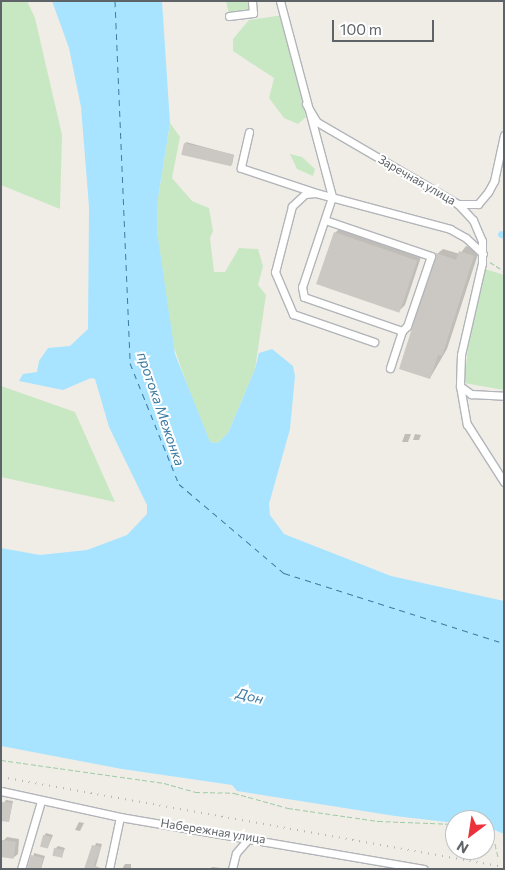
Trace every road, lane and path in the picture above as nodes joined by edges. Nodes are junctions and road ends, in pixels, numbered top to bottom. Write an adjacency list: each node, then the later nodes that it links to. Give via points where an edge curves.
1 (252, 1): 3 (street, via 253,14)
2 (280, 1): 4 (street, Заречная улица)
3 (230, 16)
4 (306, 104): 8 (street, Заречная улица); 9 (street, Заречная улица, via 317,122)
5 (249, 132): 7 (street, via 241,168)
6 (504, 135): 9 (street, via 494,181 488,192 478,204)
7 (316, 192): 8 (street); 14 (street, via 305,194 292,206 275,272 293,314)
8 (332, 197): 10 (street); 11 (street, via 450,229 466,238)
9 (458, 204): 11 (street, Заречная улица, via 473,220 482,241)
10 (325, 220): 13 (street, via 302,287 304,297); 13 (street, via 431,256 407,326)
11 (483, 257): 12 (path); 16 (street, Заречная улица, via 461,355)
12 (504, 271)
13 (402, 331): 15 (street)
14 (374, 342)
15 (390, 368)
16 (460, 386): 17 (street, via 471,394); 18 (street, Заречная улица, via 467,424)
17 (504, 396)
18 (504, 482)
19 (1, 760): 23 (path, via 164,783 195,792 234,792 288,808 378,821)
20 (1, 791): 21 (street, Набережная улица)
21 (41, 801): 22 (street, Набережная улица); 27 (street)
22 (120, 817): 24 (street, Набережная улица); 28 (street)
23 (445, 824)
24 (248, 839): 29 (street, via 236,853); 30 (street, Набережная улица, via 264,839)
25 (495, 844): 26 (path)
26 (498, 857)
27 (21, 869)
28 (109, 869)
29 (232, 869)
30 (424, 869)

